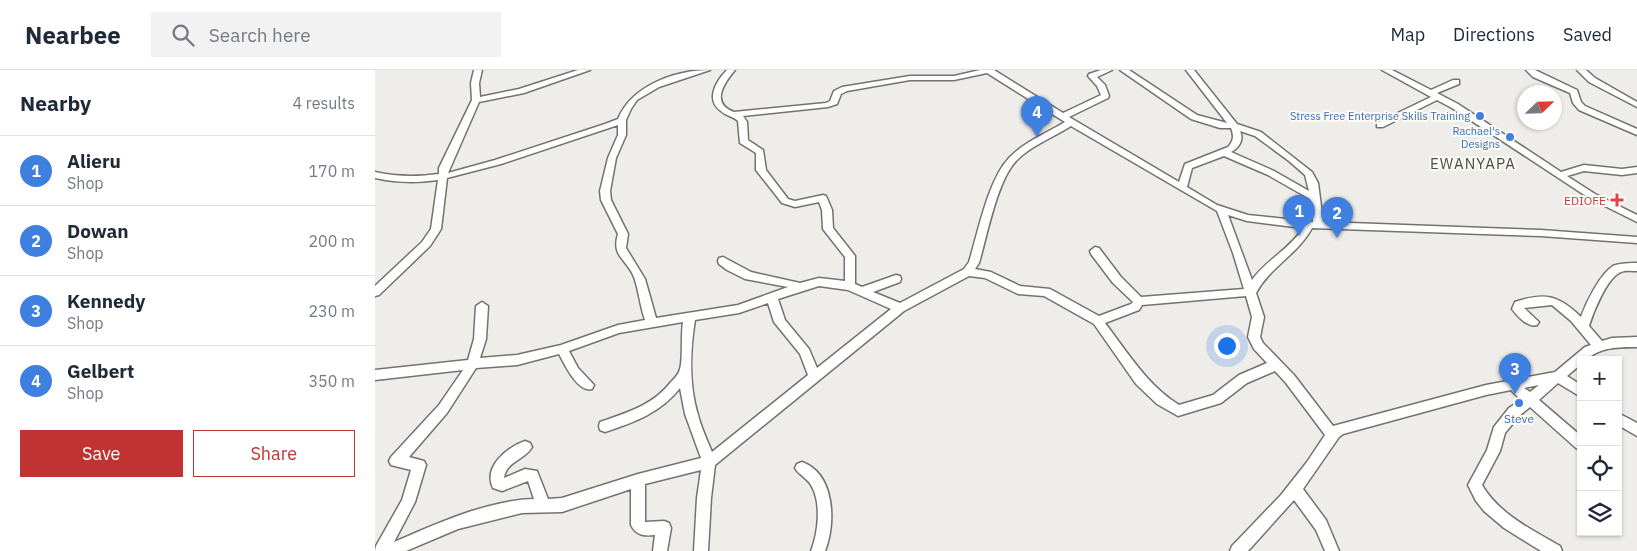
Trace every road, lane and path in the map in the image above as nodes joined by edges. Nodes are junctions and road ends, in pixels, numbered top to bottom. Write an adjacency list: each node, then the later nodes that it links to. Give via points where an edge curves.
1 (478, 70): 16 (street)
2 (585, 70): 16 (street, via 521,91)
3 (673, 70): 13 (street)
4 (706, 70): 13 (street)
5 (731, 70): 18 (street, via 721,80 718,98 723,110)
6 (989, 70): 18 (street, via 954,78 910,78 845,89 837,93 832,104 824,106); 19 (street)
7 (1108, 70): 19 (street, via 1091,76 1105,96)
8 (1124, 70): 22 (street, via 1194,117)
9 (1190, 70): 22 (street)
10 (1386, 70): 15 (street)
11 (1530, 70): 23 (street, via 1574,92 1582,108)
12 (1581, 70): 17 (street, via 1592,80)
13 (677, 78): 20 (street, via 648,89 625,108)
14 (1456, 82): 15 (street)
15 (1434, 95): 21 (street); 27 (street)
16 (476, 100): 28 (street, via 448,156)
17 (1637, 104)
18 (735, 114): 40 (street, via 744,123 744,143 760,152 761,170 784,200 795,204 823,198 828,229 850,256)
19 (1066, 119): 29 (street); 38 (street, via 1009,163)
20 (622, 120): 28 (street, via 603,130); 51 (street, via 622,135 607,177 606,200 623,234 620,246 623,258 640,278)
21 (1380, 124)
22 (1234, 126): 24 (street, via 1239,139); 30 (street, via 1258,134 1309,174)
23 (1637, 132)
24 (1225, 153): 29 (street, via 1190,165); 30 (street)
25 (1637, 170): 27 (street, via 1621,172 1584,168)
26 (375, 175): 28 (street, via 402,180)
27 (1559, 175): 32 (street)
28 (443, 177): 43 (street, via 434,234)
29 (1182, 187): 31 (street)
30 (1313, 197): 33 (street)
31 (1221, 210): 33 (street, via 1262,221); 44 (street)
32 (1637, 219)
33 (1314, 225): 34 (street); 44 (street, via 1298,245 1263,272)
34 (1637, 240)
35 (1095, 251): 46 (street, via 1117,280)
36 (723, 261): 41 (street, via 737,273)
37 (1637, 267): 53 (street, via 1618,269 1611,275 1586,312)
38 (968, 272): 48 (street); 50 (street, via 987,275 1018,290 1046,292)
39 (896, 279): 42 (street)
40 (850, 286): 41 (street, via 828,282); 42 (street)
41 (800, 287): 45 (street)
42 (863, 291): 48 (street)
43 (375, 292)
44 (1251, 292): 46 (street); 58 (street, via 1258,317 1254,337)
45 (772, 298): 49 (street, via 739,309); 62 (street, via 780,322 805,352)
46 (1139, 301): 50 (street, via 1135,307)
47 (482, 306): 57 (street, via 479,344)
48 (900, 308): 62 (street)
49 (690, 317): 51 (street); 59 (street)
50 (1098, 321): 58 (street, via 1140,380 1177,411 1217,399 1243,379)
51 (651, 322): 56 (street, via 609,332)
52 (1533, 322): 53 (street, via 1521,313 1519,305 1554,301)
53 (1583, 326): 55 (street)
54 (1637, 342): 55 (street)
55 (1599, 346): 61 (street, via 1581,355)
56 (562, 349): 57 (street, via 517,360); 63 (street, via 574,371)
57 (470, 365): 60 (street); 78 (street, via 446,404 396,461 419,465 408,502)
58 (1276, 365): 70 (street)
59 (685, 372): 68 (street, via 673,391 657,405 632,418); 73 (street, via 691,414)
60 (375, 375)
61 (1558, 376): 64 (street); 65 (street); 66 (street)
62 (815, 378): 73 (street)
63 (588, 385)
64 (1513, 385): 66 (street); 70 (street, via 1346,426)
65 (1577, 389)
66 (1530, 400): 71 (street); 85 (street, via 1499,431 1493,451 1475,485 1480,496 1497,512)
67 (1622, 421): 69 (street)
68 (605, 426)
69 (1637, 430)
70 (1332, 434): 76 (street, via 1312,466)
71 (1577, 441)
72 (525, 447): 77 (street, via 502,464 495,478 502,485 532,475)
73 (709, 462): 75 (street); 81 (street)
74 (802, 468): 82 (street, via 818,486 823,510 823,540)
75 (638, 480): 77 (street, via 562,505); 80 (street, via 639,525 643,529 663,528)
76 (1293, 488): 83 (street); 84 (street, via 1322,524)
77 (542, 504): 79 (street, via 457,522)
78 (381, 551)
79 (389, 551)
80 (660, 551)
81 (700, 551)
82 (818, 551)
83 (1237, 551)
84 (1331, 551)
85 (1555, 551)

